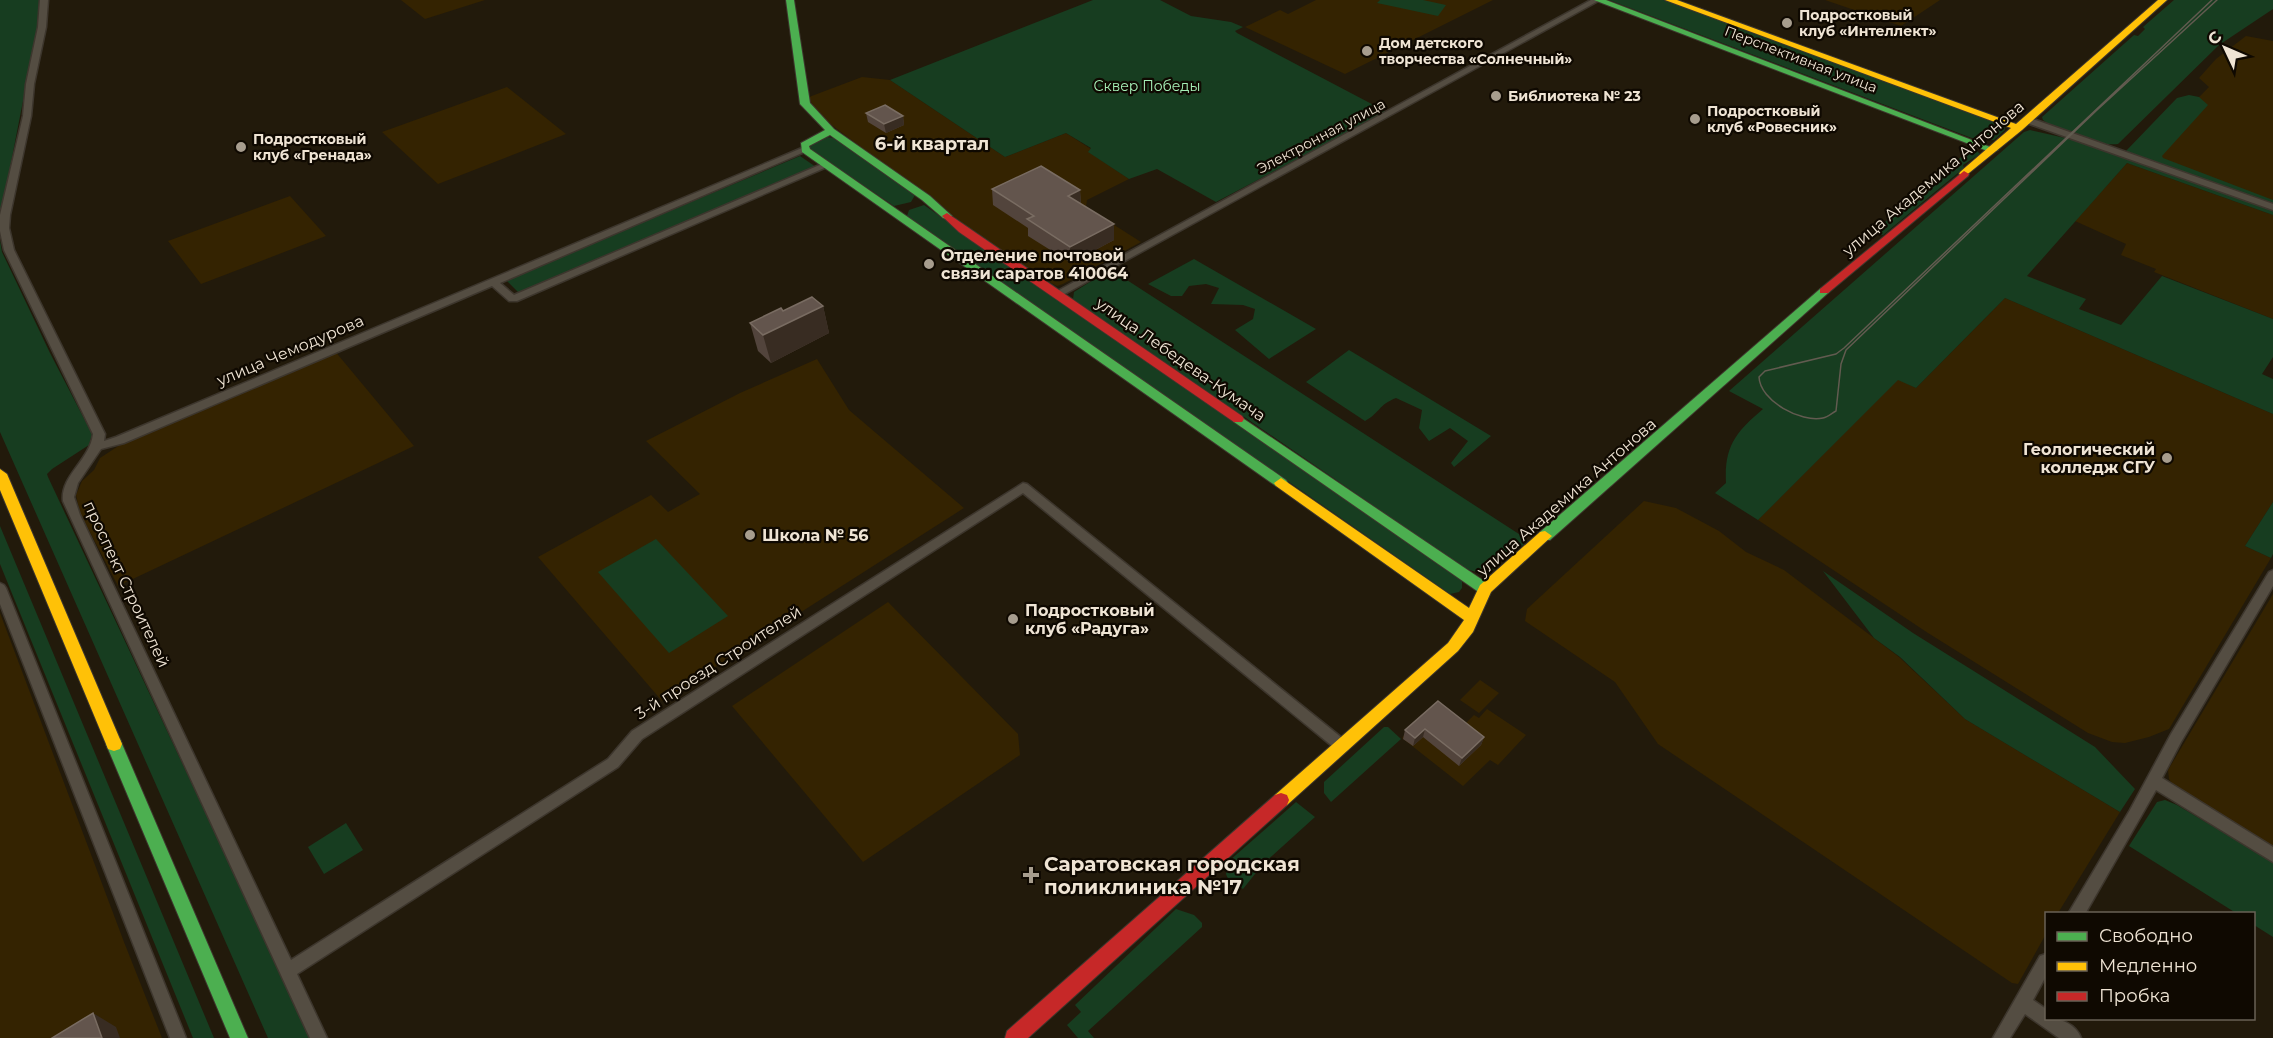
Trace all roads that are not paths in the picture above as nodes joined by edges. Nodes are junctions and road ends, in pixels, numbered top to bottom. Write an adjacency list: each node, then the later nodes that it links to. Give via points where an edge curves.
1 (44, 0): 15 (street, via 27,116 4,228 9,250 94,421)
2 (790, 0): 7 (street, улица Лебедева-Кумача, via 805,104)
3 (1597, 0): 9 (street, Перспективная улица); 14 (street, Электронная улица)
4 (1669, 0): 6 (street, Перспективная улица)
5 (2163, 0): 6 (street, улица Академика Антонова)
6 (2023, 124): 9 (street, улица Академика Антонова); 12 (street, Перспективная улица)
7 (831, 131): 8 (street, улица Чемодурова, via 804,144); 11 (street, улица Лебедева-Кумача)
8 (805, 150): 10 (street, улица Лебедева-Кумача); 13 (street, улица Чемодурова)
9 (1993, 150): 19 (street, улица Академика Антонова, via 1841,276)
10 (825, 166): 11 (street, улица Лебедева-Кумача); 13 (street, via 513,299)
11 (911, 205): 14 (street, улица Лебедева-Кумача, via 963,230); 20 (street, улица Лебедева-Кумача)
12 (2273, 207)
13 (492, 282): 15 (street, улица Чемодурова)
14 (1057, 294): 19 (street, улица Лебедева-Кумача)
15 (99, 446): 26 (street, проспект Строителей, via 68,496 74,515)
16 (0, 474): 31 (street)
17 (2273, 574): 22 (street)
18 (0, 588): 30 (street)
19 (1485, 589): 20 (street, улица Академика Антонова)
20 (1472, 618): 21 (street, улица Академика Антонова, via 1453,647)
21 (1342, 746): 26 (street, 3-й проезд Строителей, via 1023,487 637,735 613,764); 33 (street, улица Академика Антонова)
22 (2153, 780): 23 (street); 24 (street)
23 (2273, 855)
24 (2077, 912)
25 (2045, 964): 27 (street)
26 (288, 971): 32 (street, проспект Строителей)
27 (2022, 1002): 28 (street); 34 (street)
28 (2045, 1018)
29 (2048, 1020): 35 (street)
30 (178, 1038)
31 (239, 1038)
32 (319, 1038)
33 (1014, 1038)
34 (2001, 1038)
35 (2073, 1038)

